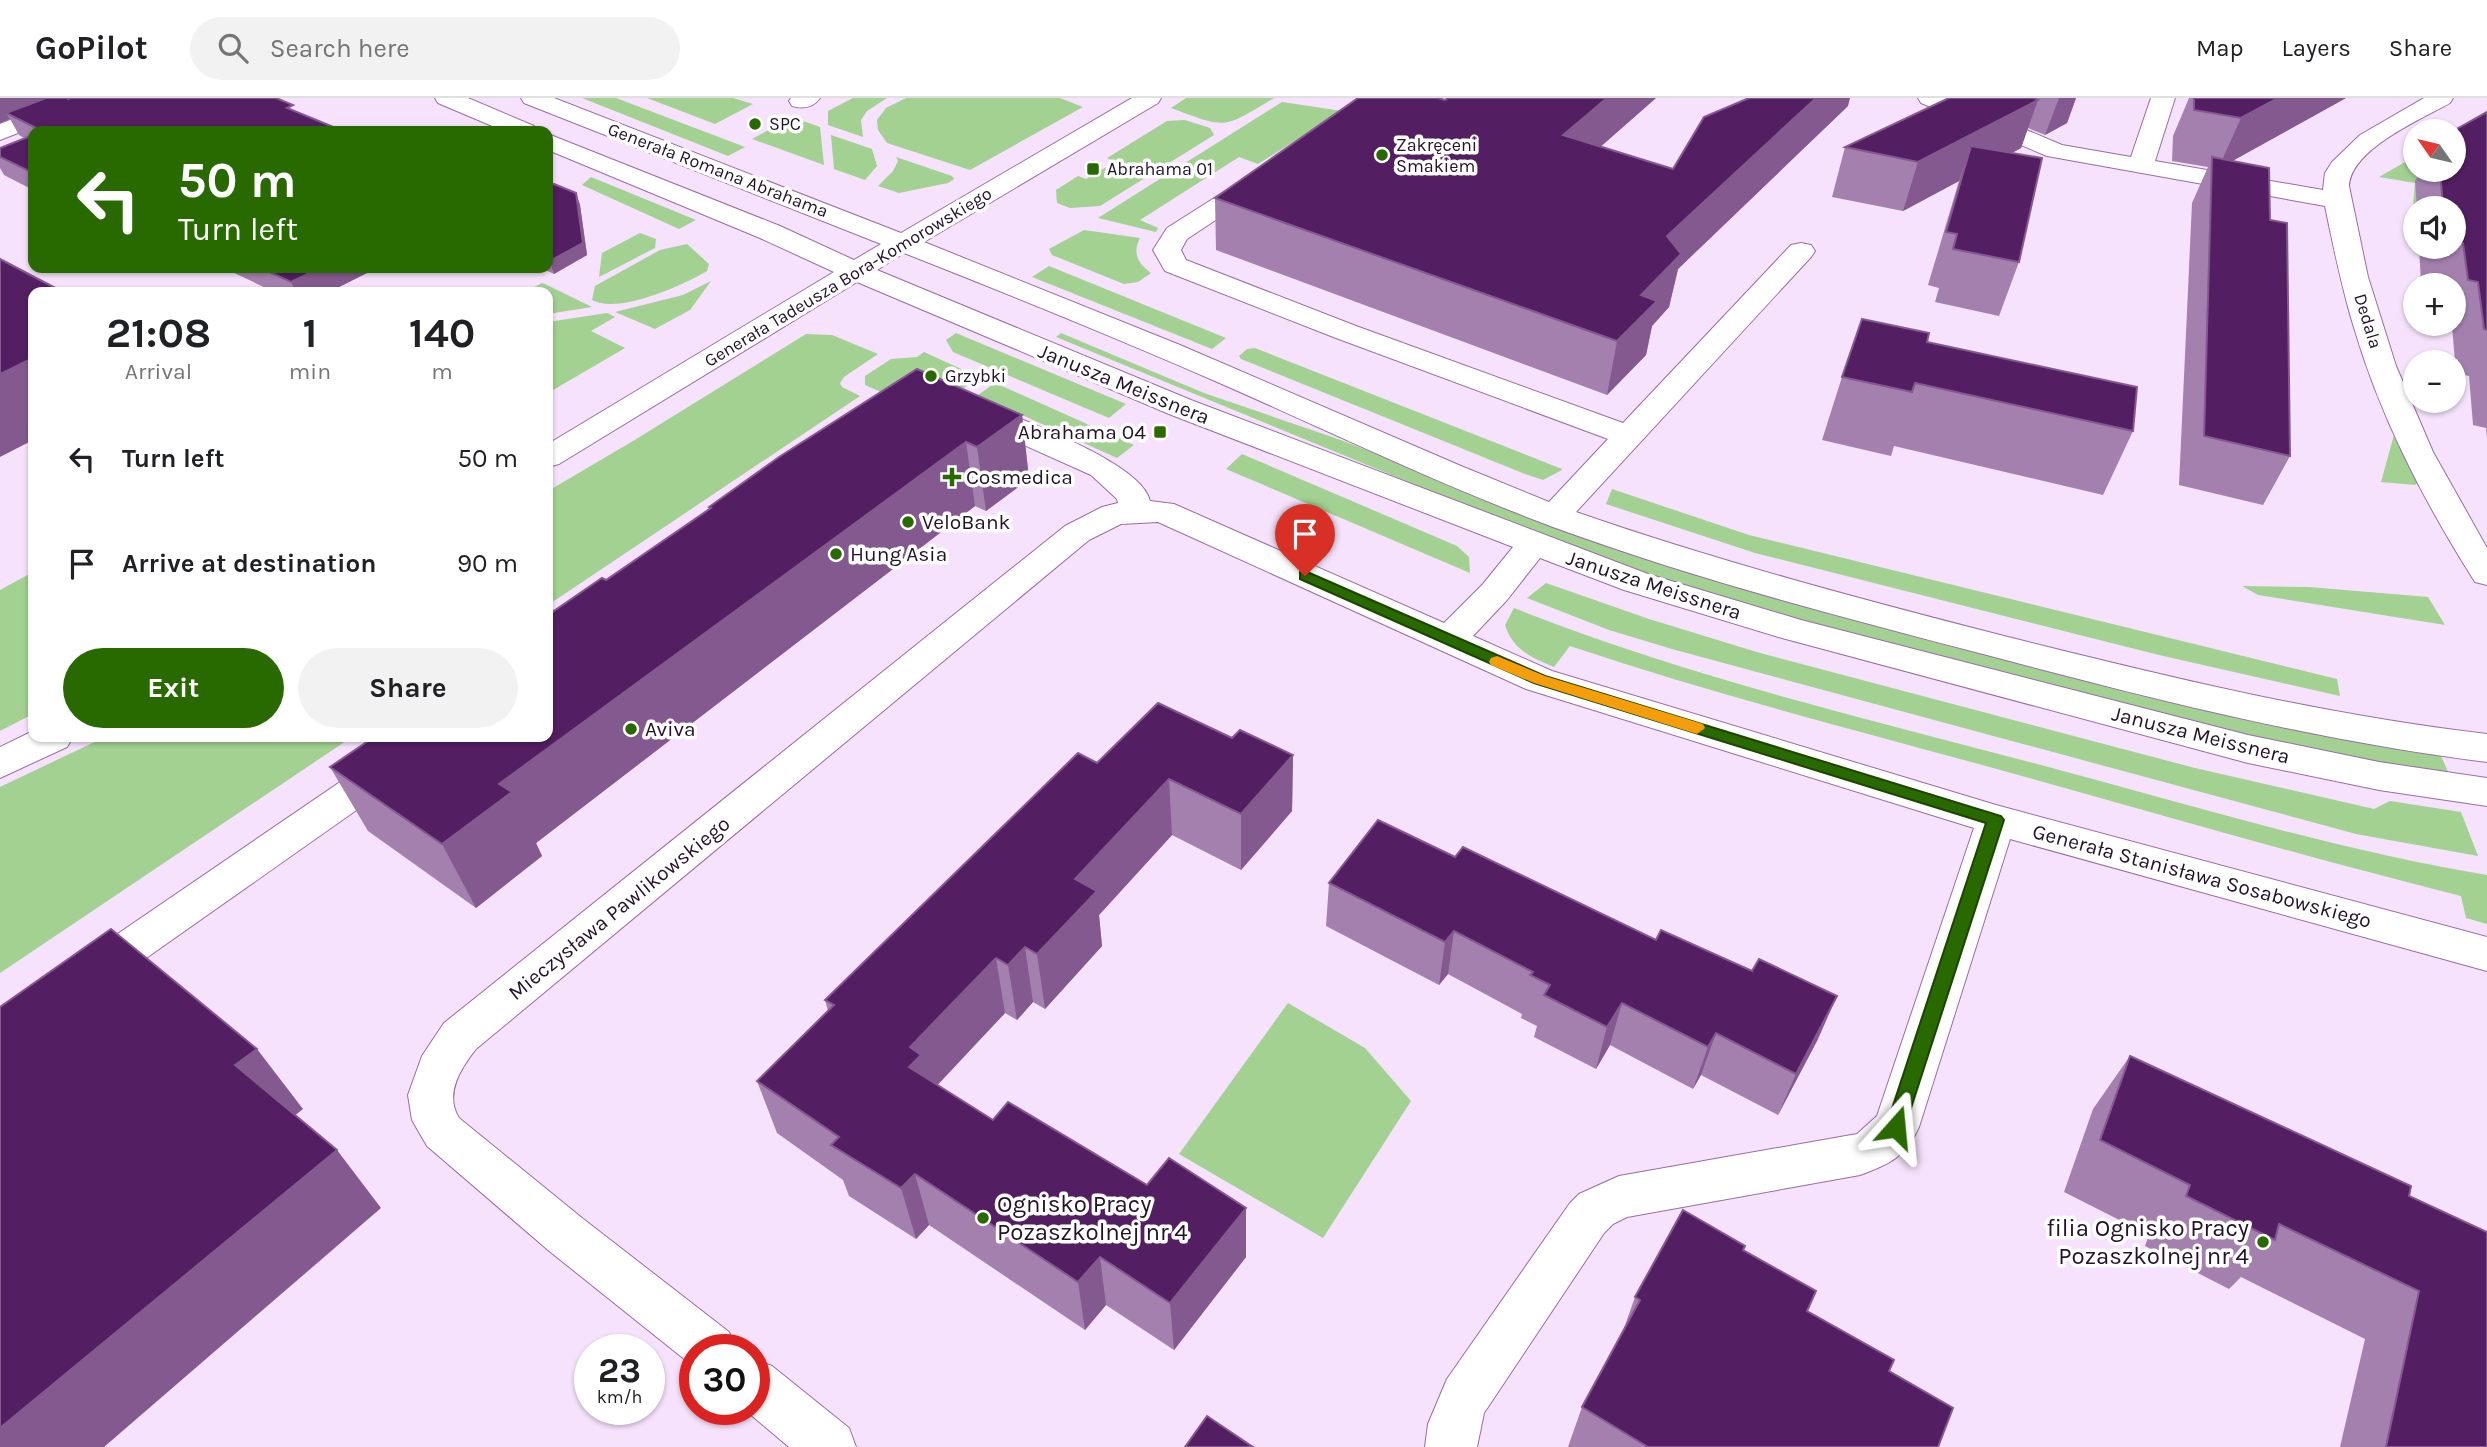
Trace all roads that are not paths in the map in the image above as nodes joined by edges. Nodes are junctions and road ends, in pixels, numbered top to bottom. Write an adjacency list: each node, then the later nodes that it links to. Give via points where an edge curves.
1 (86, 98): 9 (street)
2 (447, 98): 8 (street)
3 (533, 98): 14 (street, Generała Romana Abrahama)
4 (1149, 98): 14 (street, Generała Tadeusza Bora-Komorowskiego)
5 (1930, 98): 11 (street, via 2042,147)
6 (2441, 98): 13 (street, Dedala, via 2347,158 2336,182)
7 (2160, 99): 11 (street)
8 (513, 126)
9 (0, 132)
10 (553, 143): 16 (street, Generała Romana Abrahama)
11 (2141, 166): 13 (street)
12 (1276, 168): 18 (street, via 1177,234 1167,250 1175,265)
13 (2339, 201): 23 (street, Dedala, via 2351,267 2395,407 2432,482)
14 (904, 242): 16 (street, Generała Tadeusza Bora-Komorowskiego); 21 (street, Janusza Meissnera)
15 (1801, 251): 18 (street)
16 (855, 271): 19 (street, Generała Tadeusza Bora-Komorowskiego); 22 (street, Janusza Meissnera, via 1180,407)
17 (946, 404): 20 (street, via 966,407 1102,468 1132,496)
18 (1628, 436): 21 (street)
19 (553, 454)
20 (1136, 511): 24 (street, Mieczysława Pawlikowskiego, via 1162,511); 33 (street, Mieczysława Pawlikowskiego, via 1099,519 1077,533 460,1036 444,1056 433,1077 432,1104 443,1132)
21 (1555, 515): 27 (street, Janusza Meissnera, via 1734,577 2112,676 2270,714)
22 (1534, 544): 24 (street); 29 (street, Janusza Meissnera, via 1700,603 2248,749)
23 (2487, 574)
24 (1448, 641): 30 (street, Generała Stanisława Sosabowskiego, via 1539,680)
25 (44, 742): 28 (street)
26 (426, 742): 32 (street)
27 (2487, 748)
28 (0, 764)
29 (2487, 792)
30 (1996, 820): 31 (street, Generała Stanisława Sosabowskiego); 36 (street, via 1896,1127 1887,1139 1860,1154 1619,1197 1596,1209 1465,1396)
31 (2487, 954)
32 (57, 998)
33 (692, 1334)
34 (770, 1397): 35 (street)
35 (830, 1447)
36 (1451, 1447)

